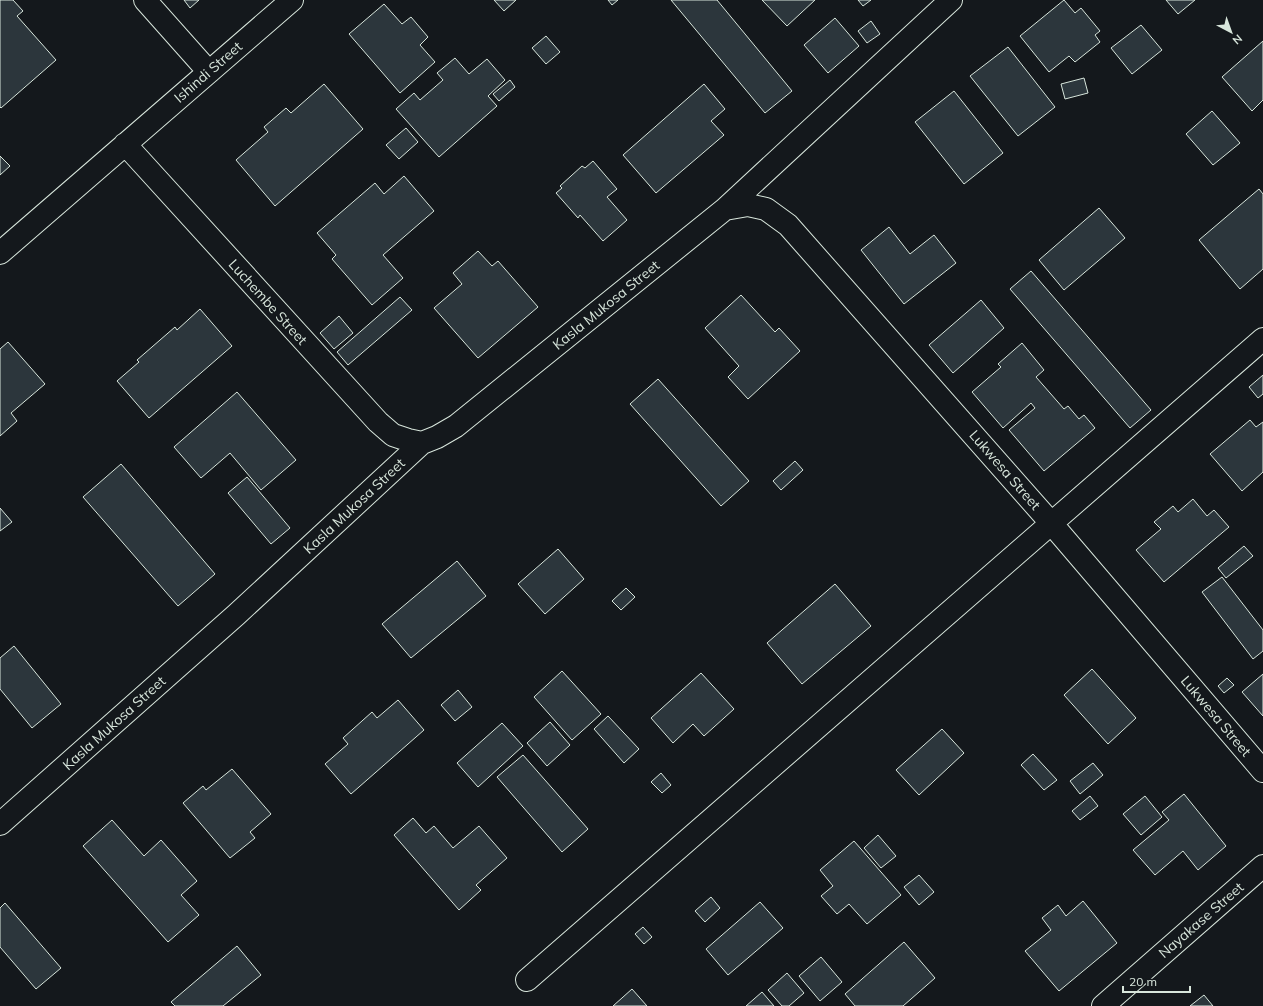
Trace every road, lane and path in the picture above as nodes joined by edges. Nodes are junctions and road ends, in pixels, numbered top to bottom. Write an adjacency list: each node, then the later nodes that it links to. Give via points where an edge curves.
1 (145, 0): 4 (street)
2 (292, 0): 4 (street, Ishindi Street)
3 (952, 0): 6 (street, Kasla Mukosa Street)
4 (209, 72): 5 (street, Ishindi Street)
5 (125, 144): 7 (street, Ishindi Street); 9 (street, Luchembe Street, via 378,422 393,435)
6 (724, 209): 9 (street, Kasla Mukosa Street, via 456,426); 10 (street, Lukwesa Street, via 748,205 766,209 788,225)
7 (0, 253)
8 (1263, 339): 10 (street)
9 (422, 443): 12 (street, Kasla Mukosa Street, via 236,615)
10 (1051, 523): 11 (street, Lukwesa Street); 14 (street)
11 (1263, 771)
12 (0, 824)
13 (1263, 866): 15 (street, Nayakase Street)
14 (527, 980)
15 (1103, 1006)

